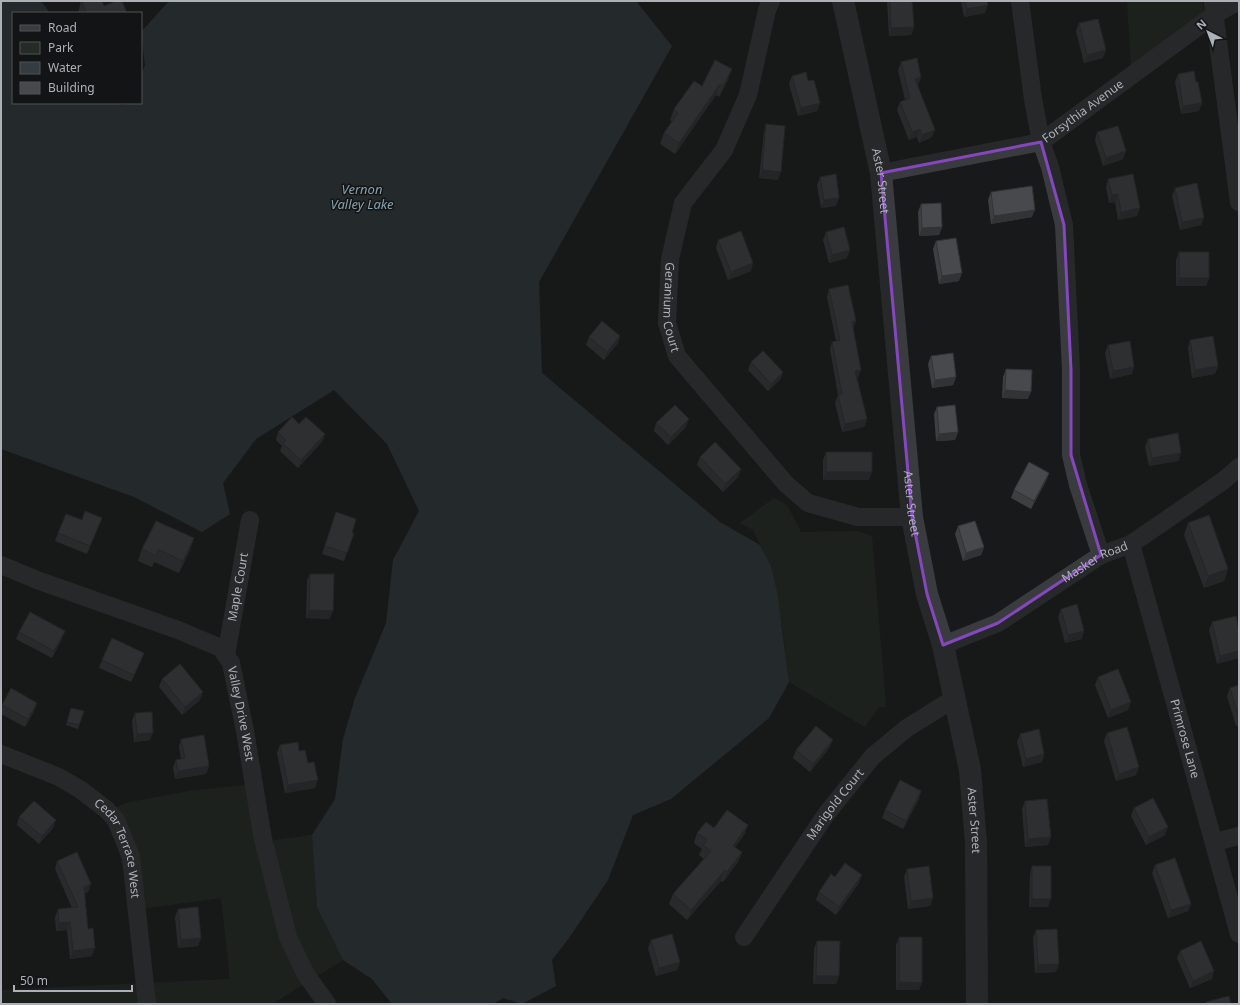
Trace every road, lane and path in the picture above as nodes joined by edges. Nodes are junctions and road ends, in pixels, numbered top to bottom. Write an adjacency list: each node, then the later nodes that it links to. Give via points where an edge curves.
1 (771, 1): 10 (street, Geranium Court, via 748,95 724,150 683,203 670,259 667,323 676,356 786,484 808,503 858,517)
2 (843, 1): 7 (street, Aster Street)
3 (1020, 1): 6 (street, via 1033,98)
4 (1239, 1): 5 (street, Forsythia Avenue)
5 (1213, 8): 6 (street, Forsythia Avenue); 8 (street)
6 (1042, 142): 7 (street, Forsythia Avenue); 13 (street, via 1064,224 1071,370 1071,455 1078,486)
7 (881, 173): 10 (street, Aster Street)
8 (1239, 202)
9 (1239, 467): 12 (street, Masker Road)
10 (912, 517): 15 (street, Aster Street, via 927,594)
11 (250, 520): 16 (street, Maple Court)
12 (1131, 544): 13 (street, Masker Road); 20 (street, Primrose Lane)
13 (1101, 555): 15 (street, Masker Road, via 998,624)
14 (1, 565): 16 (street, Valley Drive West, via 178,630 221,648)
15 (943, 646): 17 (street, Aster Street)
16 (226, 655): 24 (street, Valley Drive West, via 231,663 245,731 263,840 288,938 306,973)
17 (955, 698): 22 (street, Marigold Court, via 907,728 873,756 827,813); 25 (street, Aster Street, via 970,770 976,844)
18 (1, 754): 23 (street, Cedar Terrace West, via 81,790 116,820 131,857)
19 (1239, 836): 20 (street)
20 (1215, 842): 21 (street, Primrose Lane)
21 (1239, 934)
22 (744, 937)
23 (147, 1004)
24 (327, 1004)
25 (977, 1004)

